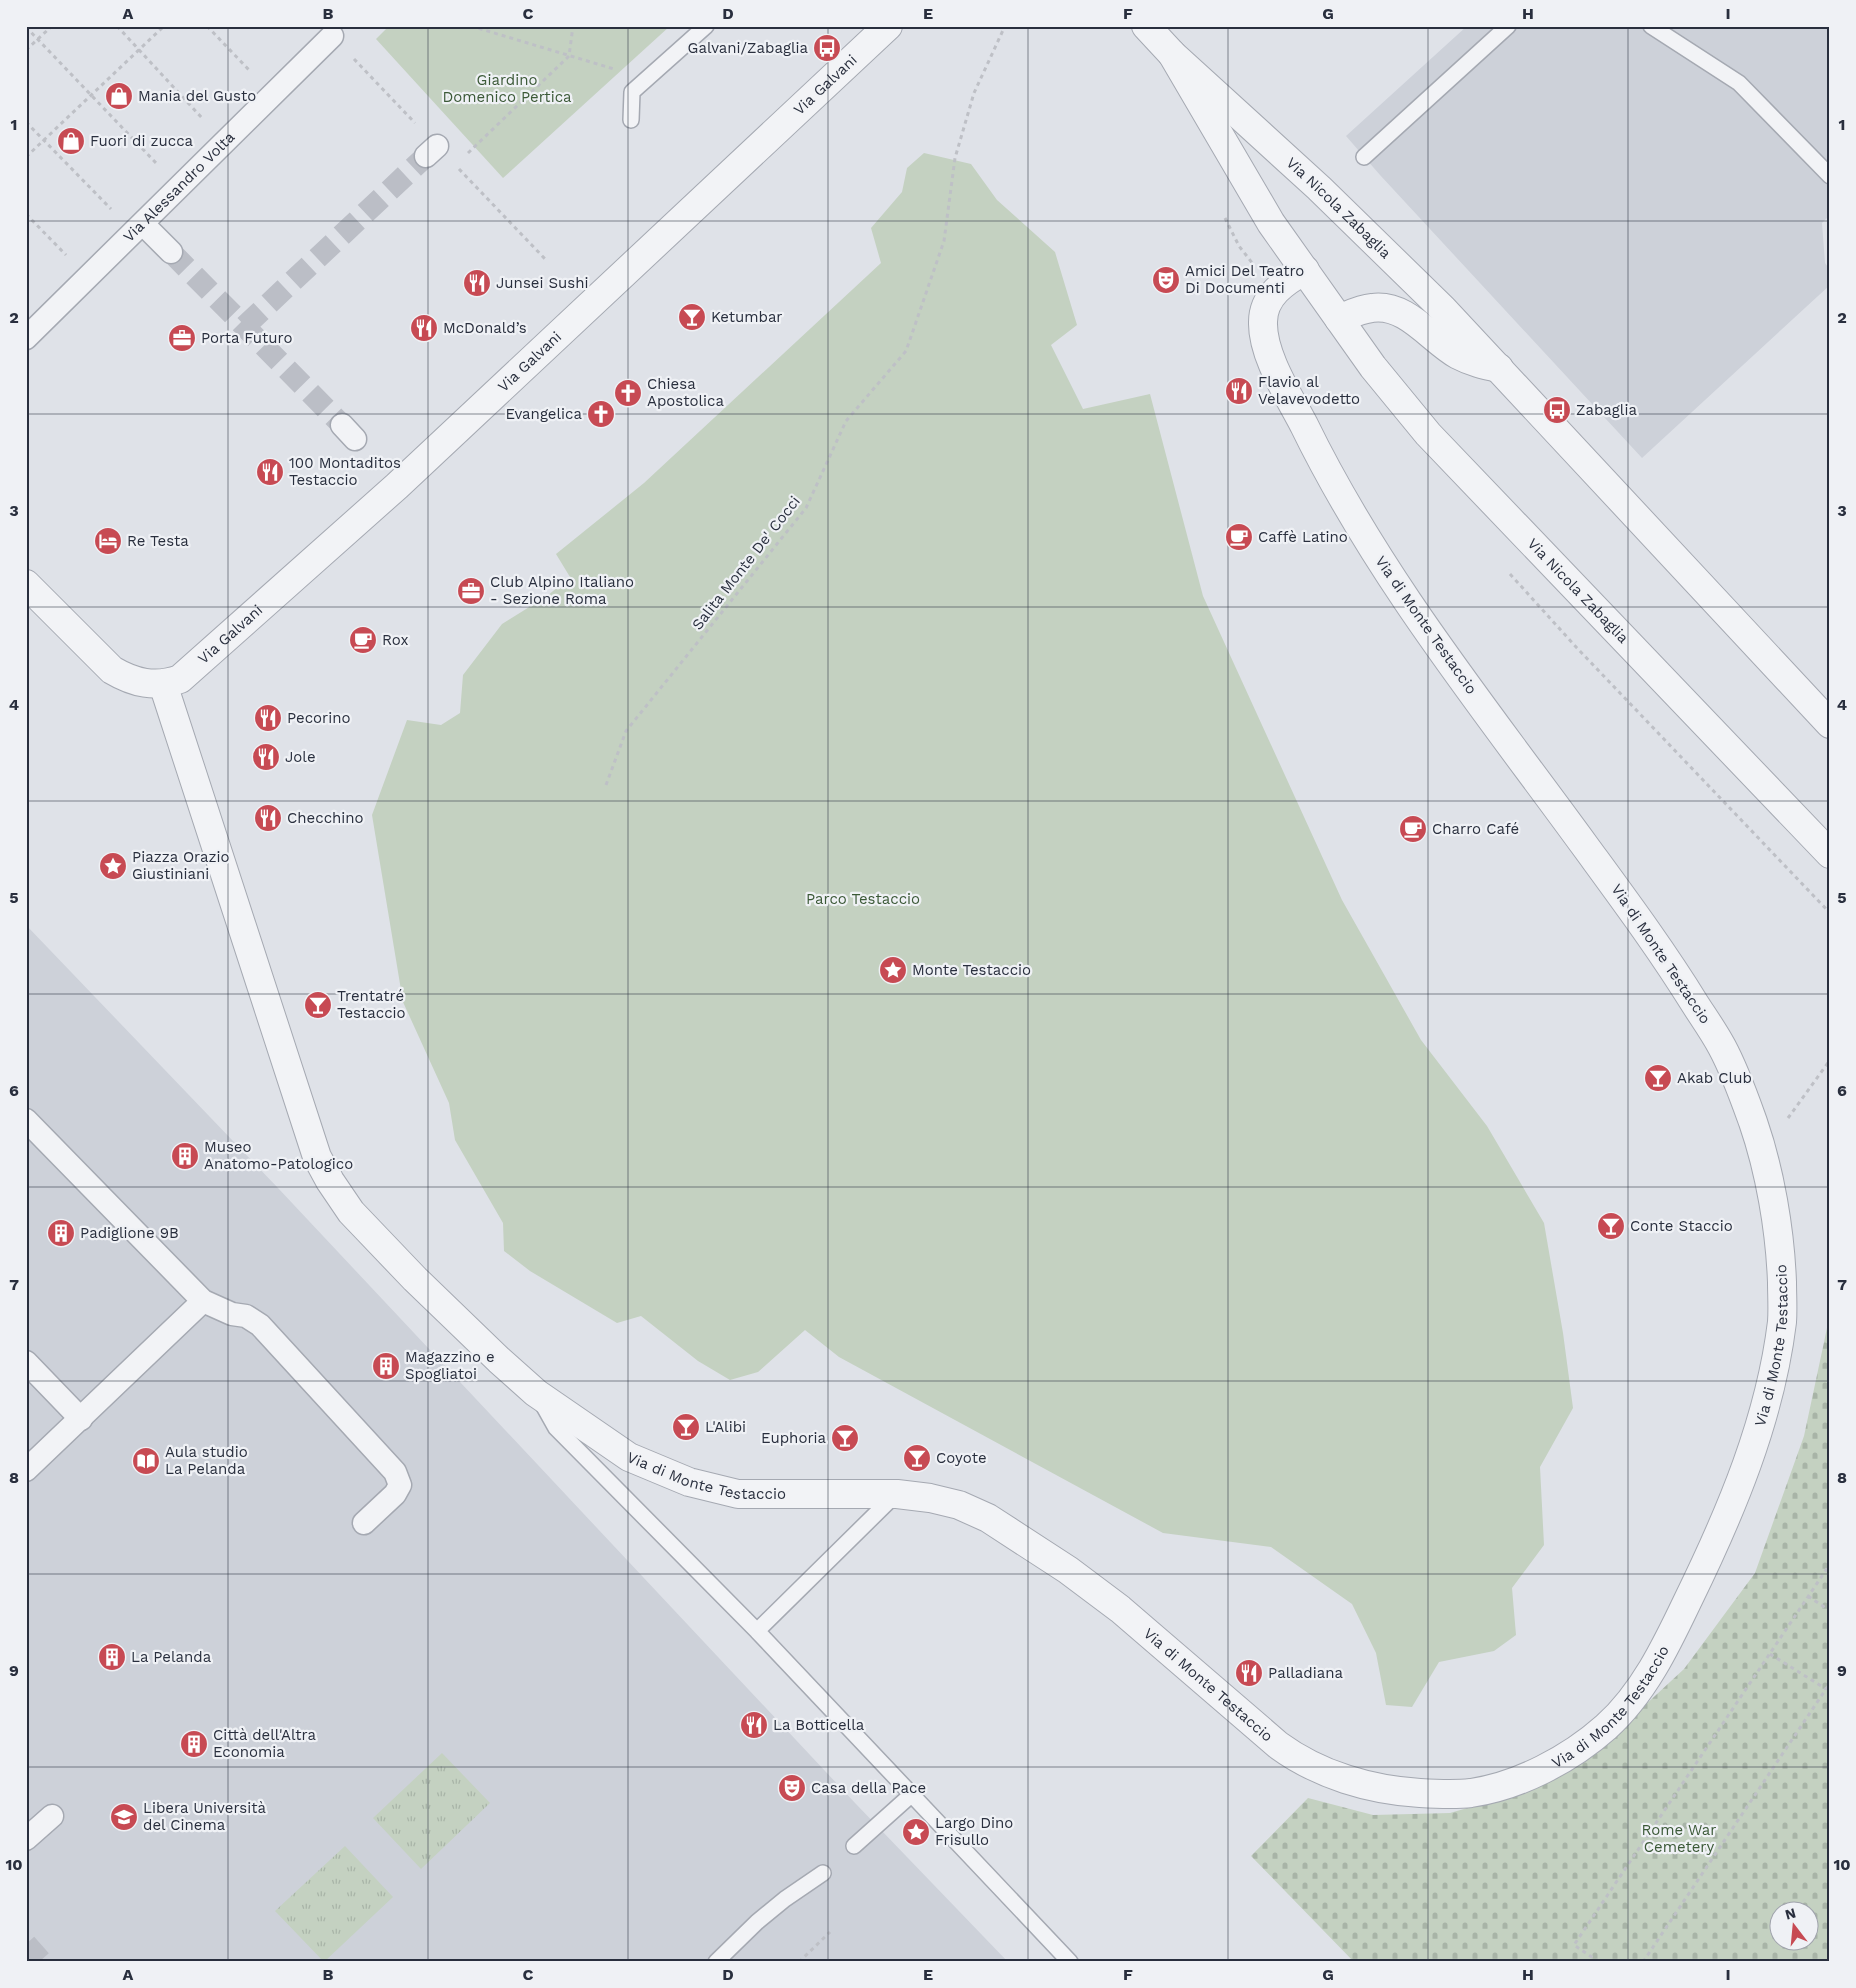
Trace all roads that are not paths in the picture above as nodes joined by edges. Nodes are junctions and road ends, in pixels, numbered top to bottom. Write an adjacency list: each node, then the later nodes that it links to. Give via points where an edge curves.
1 (706, 26): 8 (lane, via 632,92)
2 (888, 26): 18 (street, Via Galvani, via 390,492 184,676)
3 (1146, 26): 7 (street, Via Nicola Zabaglia)
4 (1508, 26): 9 (lane)
5 (1651, 26): 10 (lane, via 1739,83)
6 (332, 36): 11 (street, Via Alessandro Volta)
7 (1172, 54): 13 (street, Via Nicola Zabaglia, via 1272,223); 16 (street, Via Nicola Zabaglia, via 1358,226)
8 (631, 120)
9 (1364, 156)
10 (1830, 176)
11 (139, 228): 12 (street); 15 (street, Via Alessandro Volta)
12 (171, 252)
13 (1305, 270): 14 (street, Via Nicola Zabaglia); 27 (street, Via di Monte Testaccio, via 1275,291 1262,318 1270,357 1322,463 1366,540 1415,613 1662,950 1723,1050 1756,1130 1773,1202 1781,1261 1782,1318 1764,1413 1723,1526 1673,1631 1625,1708 1605,1728 1548,1766 1507,1784 1470,1793 1410,1792 1362,1783 1323,1772 1296,1758 1168,1648 1068,1570 981,1515 930,1498)
14 (1339, 319): 16 (street, via 1373,307 1388,308 1414,321 1457,355); 20 (street, Via Nicola Zabaglia, via 1428,434)
15 (26, 338)
16 (1499, 368): 19 (street, Via Nicola Zabaglia)
17 (26, 584): 18 (street, via 112,670 127,679)
18 (163, 684): 24 (street, Via di Monte Testaccio, via 317,1157 351,1212 415,1279)
19 (1830, 724)
20 (1830, 854)
21 (26, 1120): 22 (street)
22 (203, 1301): 25 (street); 28 (street, via 232,1314 246,1316 260,1325 395,1472 400,1486)
23 (26, 1362): 25 (street)
24 (536, 1393): 27 (street, Via di Monte Testaccio, via 629,1457 689,1482 738,1494); 29 (lane, Via di Monte Testaccio, via 556,1428)
25 (81, 1419): 26 (street)
26 (26, 1470)
27 (896, 1494): 29 (lane)
28 (364, 1523)
29 (757, 1631): 30 (lane, Via di Monte Testaccio)
30 (911, 1795): 33 (lane); 36 (lane)
31 (52, 1816): 32 (street)
32 (26, 1838)
33 (854, 1846)
34 (823, 1873): 35 (lane, via 757,1922)
35 (716, 1962)
36 (1070, 1962)

